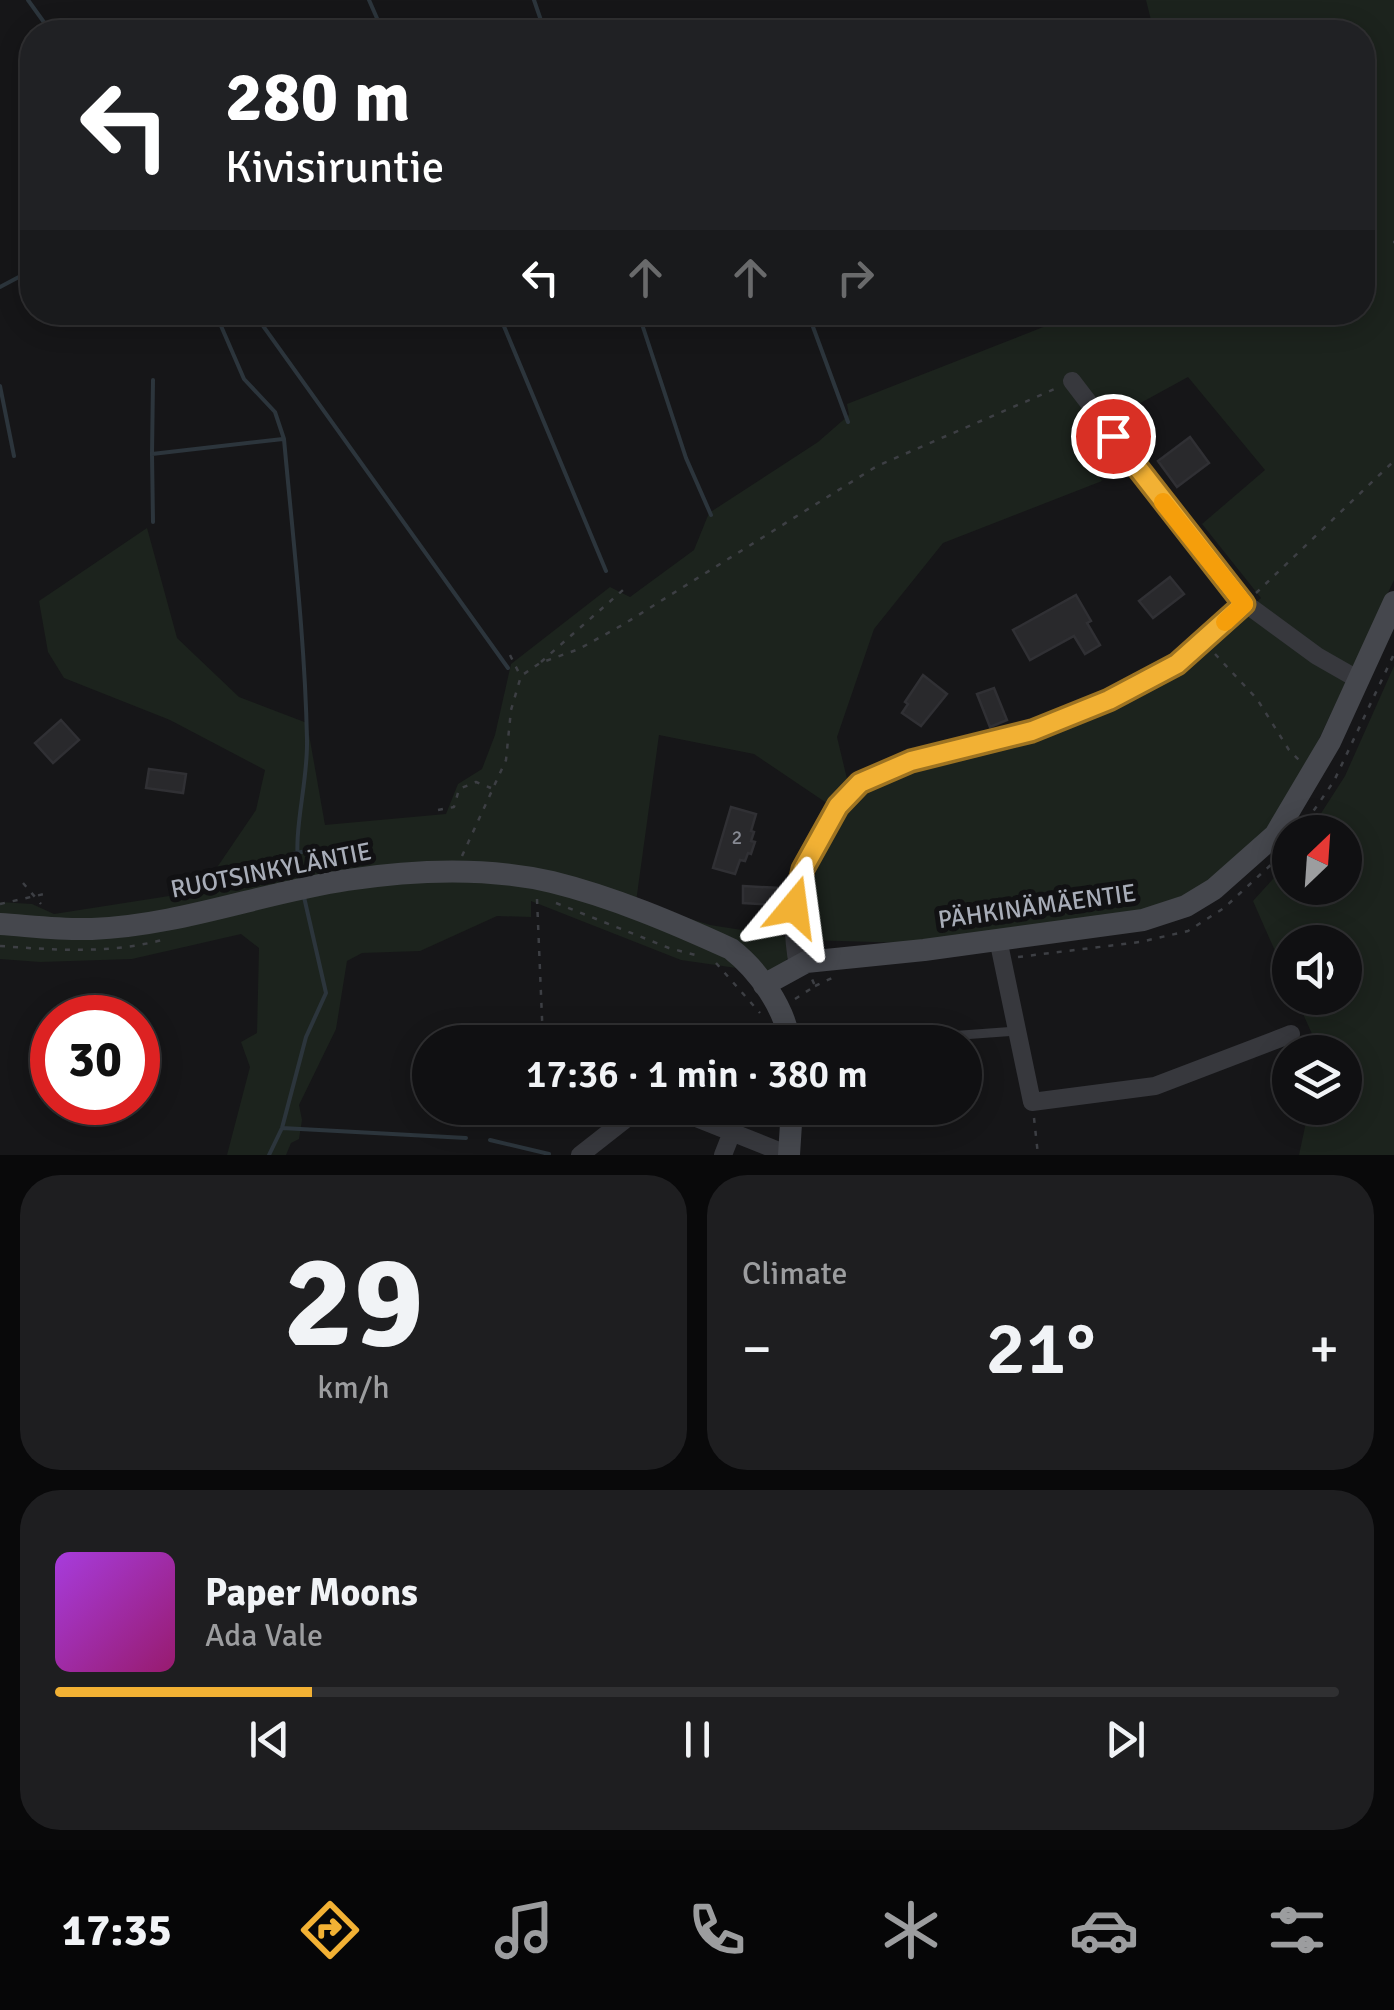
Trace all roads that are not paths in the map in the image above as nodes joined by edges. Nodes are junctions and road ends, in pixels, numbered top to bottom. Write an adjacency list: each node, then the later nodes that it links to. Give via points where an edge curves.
1 (1072, 381): 3 (street)
2 (1394, 602): 4 (street, PÄHKINÄMÄENTIE)
3 (1244, 604): 4 (street); 7 (street, via 1203,643 1138,687 1067,718 911,761 860,783 838,806 803,869 792,924)
4 (1360, 680): 6 (street, PÄHKINÄMÄENTIE, via 1275,835 1214,889 1143,920)
5 (0, 924): 8 (street, RUOTSINKYLÄNTIE, via 92,929 349,880 457,873 550,882 592,894 731,949)
6 (998, 939): 7 (street, PÄHKINÄMÄENTIE); 10 (street)
7 (802, 964): 8 (street, PÄHKINÄMÄENTIE)
8 (771, 995): 9 (street)
9 (783, 1025)
10 (1017, 1031): 11 (lane); 12 (street, via 1032,1102 1155,1086)
11 (982, 1034)
12 (1291, 1034)
13 (618, 1125): 17 (street)
14 (714, 1125): 16 (street)
15 (791, 1125): 19 (street)
16 (732, 1132): 18 (street); 19 (street)
17 (580, 1155)
18 (723, 1155)
19 (789, 1155)

